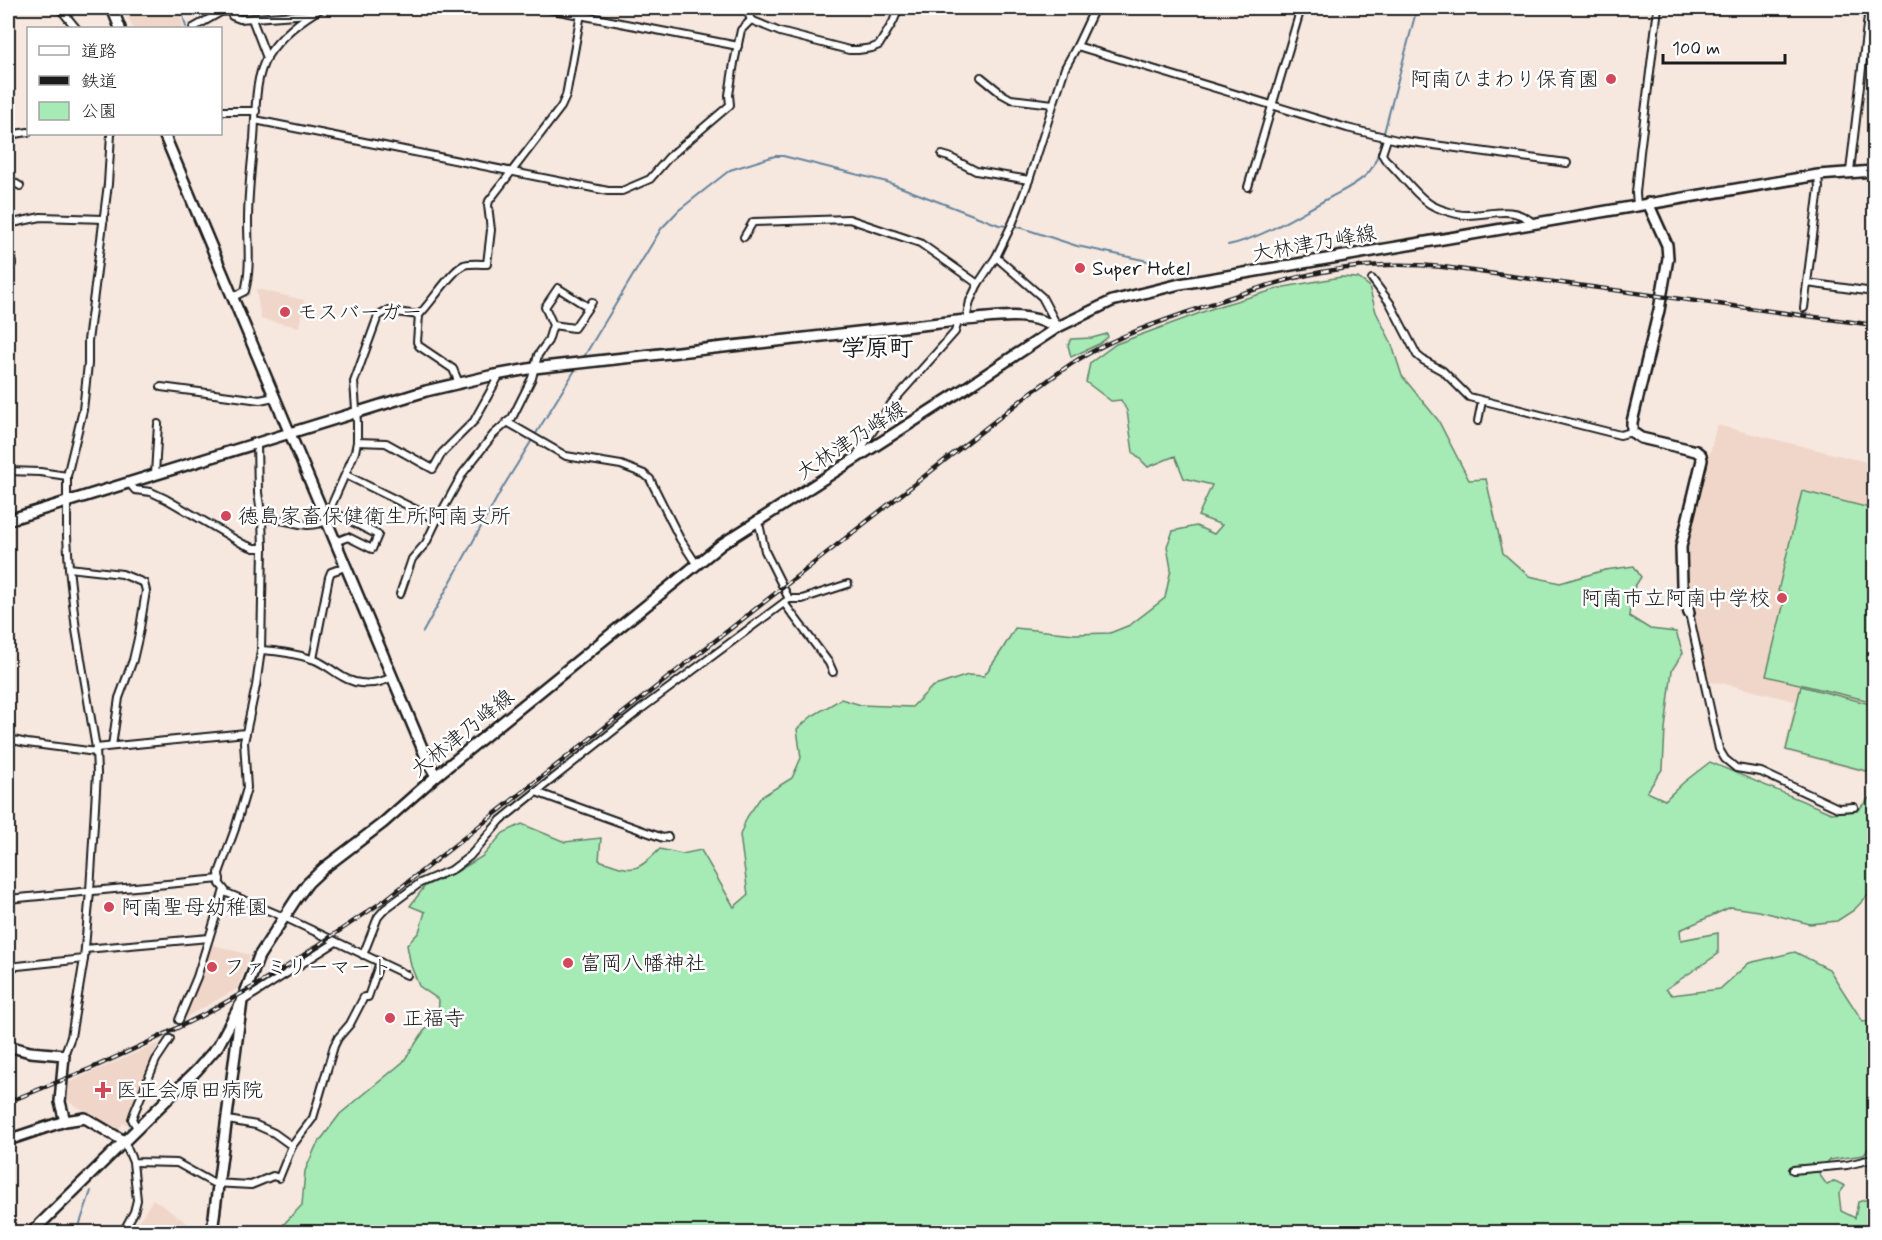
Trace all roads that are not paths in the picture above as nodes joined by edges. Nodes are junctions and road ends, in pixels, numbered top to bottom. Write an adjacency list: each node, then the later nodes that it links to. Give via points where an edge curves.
1 (56, 8): 16 (street)
2 (112, 8): 17 (street)
3 (322, 8): 13 (street)
4 (544, 8): 12 (street)
5 (746, 8): 15 (street)
6 (899, 8): 15 (street, via 879,45 858,50 780,32)
7 (1301, 8): 24 (street)
8 (1658, 8): 44 (street)
9 (1869, 8): 35 (street)
10 (229, 9): 14 (street, via 232,16); 18 (street)
11 (1093, 9): 20 (street)
12 (581, 11): 19 (street); 37 (street, via 566,96)
13 (310, 14): 14 (street); 21 (street)
14 (252, 19): 21 (street)
15 (751, 20): 19 (street, via 741,30)
16 (75, 27)
17 (120, 27)
18 (195, 27)
19 (738, 46): 37 (street, via 730,105 650,178 622,190 608,191)
20 (1077, 46): 23 (street); 24 (street)
21 (267, 58): 26 (street)
22 (981, 77): 23 (street, via 1011,99)
23 (1053, 104): 40 (street)
24 (1272, 105): 32 (street); 42 (street)
25 (222, 111): 26 (street)
26 (256, 111): 27 (street)
27 (255, 120): 37 (street); 56 (street, via 248,210 248,279 245,291)
28 (27, 132): 29 (street)
29 (8, 135)
30 (111, 135): 45 (street)
31 (164, 135): 56 (street)
32 (1384, 138): 34 (street); 46 (street, via 1385,159 1428,204 1465,215 1512,213 1526,216)
33 (942, 155): 40 (street, via 976,171)
34 (1567, 163)
35 (1851, 171): 36 (street, 大林津乃峰線); 38 (street, 大林津乃峰線)
36 (1875, 171)
37 (510, 173): 58 (street, via 488,205 488,264 461,266)
38 (1818, 175): 43 (street, 大林津乃峰線); 54 (street)
39 (8, 179): 41 (street)
40 (1029, 180): 50 (street)
41 (20, 186)
42 (1248, 187)
43 (1648, 203): 44 (street, 大林津乃峰線); 73 (street, via 1667,245 1668,258)
44 (1637, 205): 46 (street, 大林津乃峰線)
45 (104, 219): 47 (street, via 41,217); 80 (street, via 83,410)
46 (1533, 223): 61 (street, 大林津乃峰線, via 1151,290 1112,301)
47 (8, 224)
48 (8, 237): 51 (street)
49 (744, 237): 53 (street, via 753,222 849,219 920,243)
50 (996, 257): 53 (street); 61 (street, via 1042,297)
51 (12, 264)
52 (1372, 279): 67 (street, via 1390,303 1417,355 1443,371 1469,398)
53 (978, 284): 59 (street)
54 (1807, 284): 55 (street); 57 (street)
55 (1875, 292)
56 (233, 297): 66 (street)
57 (1804, 308)
58 (419, 315): 64 (street, via 419,346 453,369); 68 (street, via 388,312 378,316 354,382)
59 (962, 321): 61 (street, via 1022,316); 62 (street); 76 (street, via 891,404)
60 (553, 325): 60 (street, via 545,308 558,288 590,304 574,328); 62 (street)
61 (1058, 327): 76 (street, 大林津乃峰線)
62 (534, 368): 63 (street); 70 (street)
63 (500, 374): 64 (street); 74 (street, via 474,421 442,453 433,469 386,443)
64 (459, 383): 68 (street)
65 (161, 387): 66 (street, via 260,400)
66 (274, 397): 72 (street)
67 (1482, 401): 69 (street); 73 (street, via 1620,435)
68 (356, 412): 72 (street); 74 (street)
69 (1478, 421)
70 (507, 422): 86 (street, via 463,473); 90 (street, via 566,456 612,462 644,474)
71 (158, 424): 78 (street)
72 (290, 432): 75 (street); 83 (street)
73 (1632, 432): 96 (street, via 1701,454 1681,547 1682,584)
74 (357, 442): 79 (street)
75 (257, 443): 78 (street); 85 (street)
76 (854, 459): 87 (street, 大林津乃峰線)
77 (8, 471): 80 (street)
78 (155, 474): 81 (street)
79 (346, 475): 83 (street); 86 (street)
80 (67, 476): 82 (street)
81 (128, 482): 82 (street); 89 (street, via 135,490 166,499 243,544)
82 (68, 501): 84 (street); 92 (street)
83 (327, 515): 85 (street, via 310,526); 88 (street); 88 (street, via 378,535 372,549 348,537)
84 (8, 519)
85 (262, 519): 89 (street)
86 (436, 520): 94 (street, via 426,543 412,559)
87 (757, 522): 90 (street, 大林津乃峰線); 95 (street)
88 (335, 542): 91 (street)
89 (263, 548): 97 (street)
90 (697, 565): 105 (street, 大林津乃峰線)
91 (345, 567): 98 (street, via 331,572 329,577); 100 (street)
92 (69, 568): 103 (street, via 122,574 144,583 146,591 133,660 119,698); 104 (street)
93 (848, 584): 95 (street)
94 (400, 594)
95 (787, 601): 99 (street); 106 (street)
96 (1689, 613): 107 (street, via 1719,749 1725,759 1736,768 1761,772 1838,808)
97 (261, 650): 98 (street); 101 (street)
98 (313, 659): 100 (street, via 346,679 373,684)
99 (833, 672)
100 (392, 677): 105 (street)
101 (246, 734): 103 (street); 109 (street, via 247,790)
102 (8, 739): 104 (street)
103 (112, 746): 104 (street)
104 (96, 750): 111 (street)
105 (436, 776): 113 (street, 大林津乃峰線, via 324,868)
106 (536, 792): 108 (street); 117 (street, via 501,820 470,856 453,869 420,883 385,909)
107 (1854, 807)
108 (668, 837)
109 (219, 879): 110 (street); 111 (street)
110 (224, 890): 113 (street); 114 (street)
111 (90, 891): 112 (street); 116 (street)
112 (8, 899)
113 (284, 917): 115 (street); 122 (street, 大林津乃峰線, via 259,956)
114 (209, 938): 116 (street); 123 (street)
115 (336, 942): 117 (street); 122 (street)
116 (85, 949): 118 (street)
117 (363, 955): 119 (street)
118 (84, 959): 120 (street); 126 (street, via 71,1037)
119 (380, 962): 121 (street); 132 (street, via 368,997 364,997 334,1046 313,1118)
120 (8, 967)
121 (407, 975)
122 (242, 1001): 127 (street, 大林津乃峰線); 129 (street, via 218,1046)
123 (180, 1020)
124 (170, 1039): 129 (street, via 156,1060 134,1113 132,1119)
125 (8, 1046): 126 (street)
126 (64, 1055): 128 (street, via 60,1102)
127 (228, 1120): 132 (street, via 256,1125); 136 (street, 大林津乃峰線)
128 (65, 1121): 130 (street); 131 (street, via 85,1118)
129 (137, 1128): 131 (street)
130 (8, 1140)
131 (124, 1141): 134 (street); 137 (street)
132 (292, 1146): 136 (street, via 279,1178 273,1176 251,1185)
133 (1875, 1161): 135 (street)
134 (133, 1162): 136 (street, via 177,1163); 138 (street, via 137,1200)
135 (1793, 1170)
136 (219, 1183): 139 (street, 大林津乃峰線)
137 (32, 1233)
138 (123, 1233)
139 (212, 1233)

